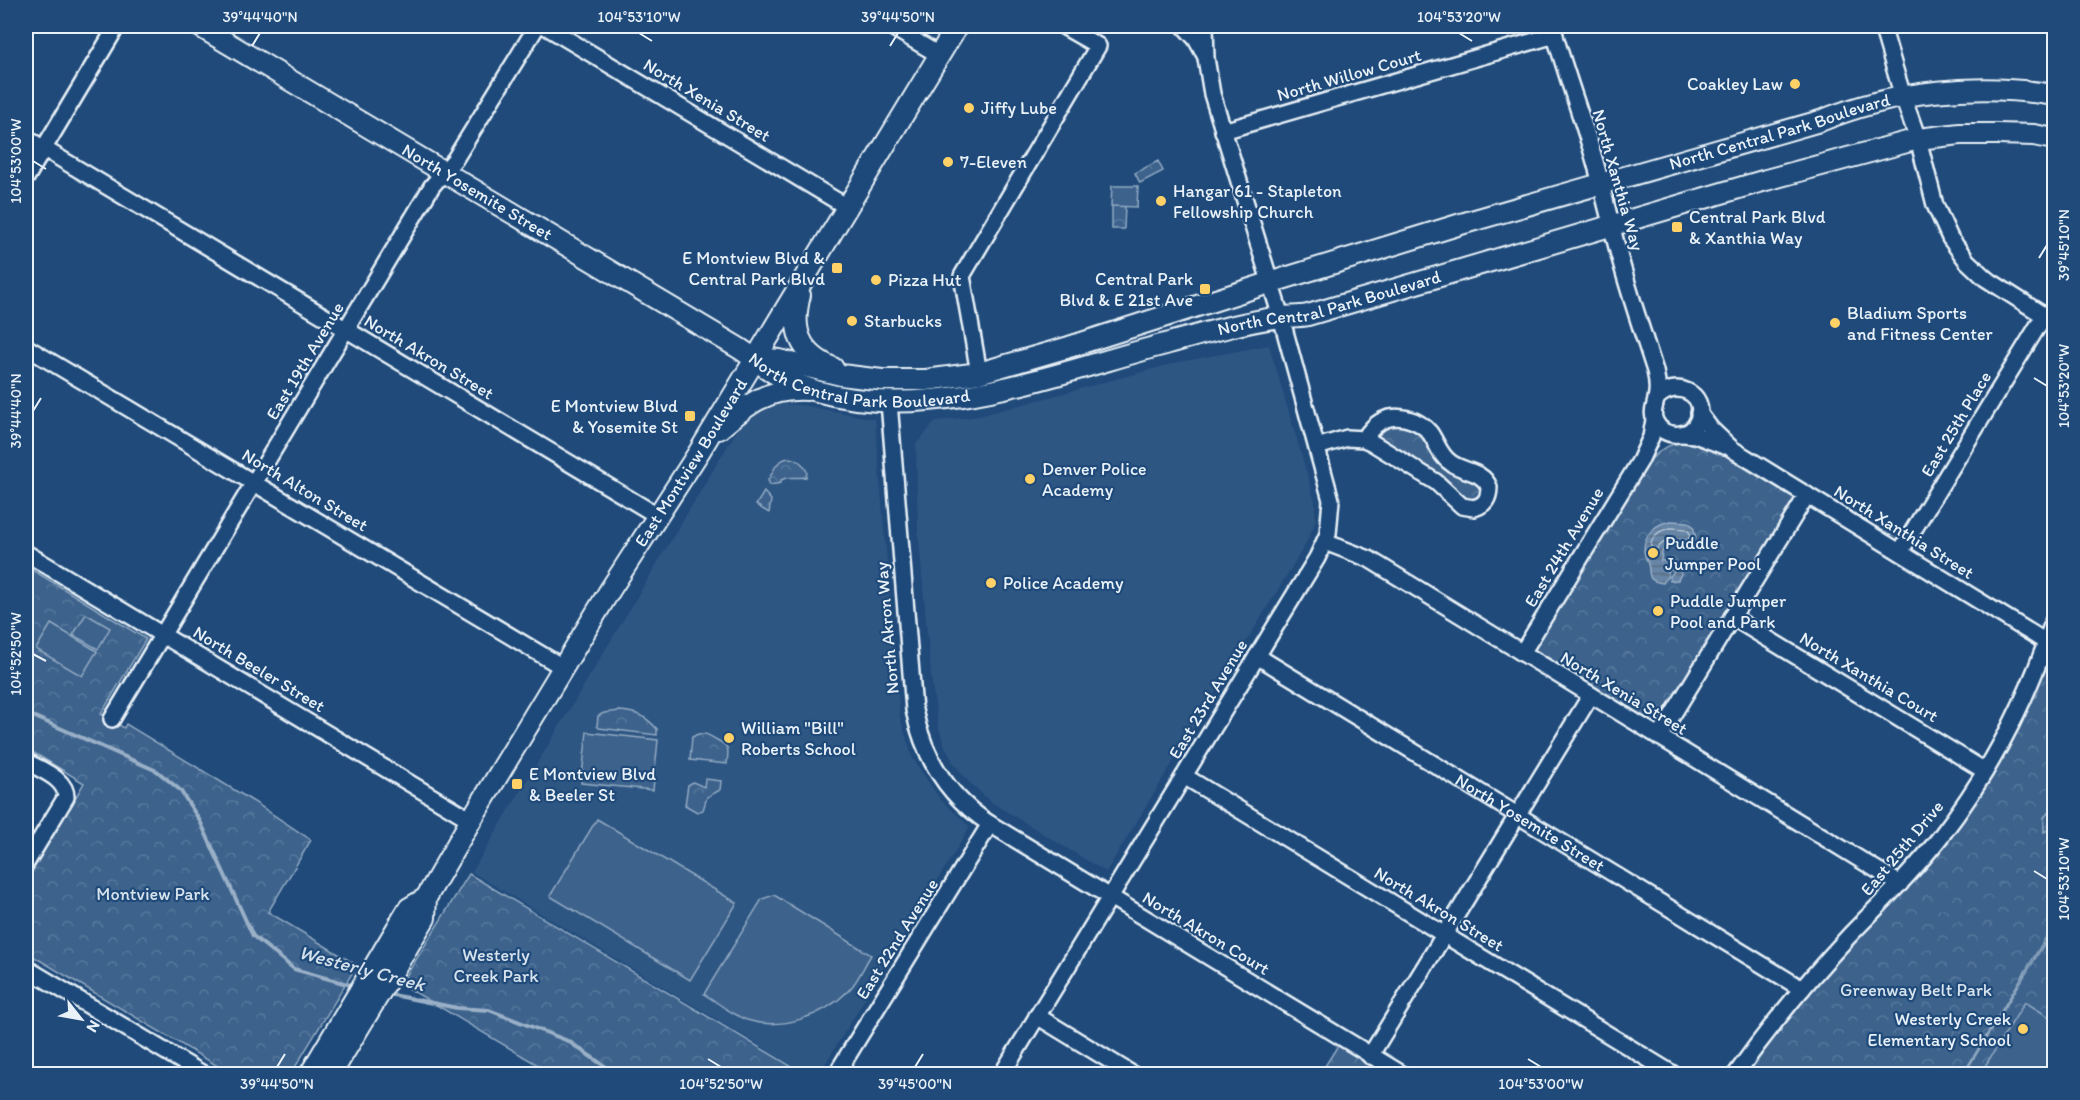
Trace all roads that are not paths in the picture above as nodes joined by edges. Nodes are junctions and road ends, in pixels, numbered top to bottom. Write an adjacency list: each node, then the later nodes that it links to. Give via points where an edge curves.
1 (117, 26): 20 (street)
2 (199, 26): 21 (main road, North Yosemite Street)
3 (537, 26): 21 (street, East 19th Avenue, via 455,159)
4 (545, 26): 24 (street, North Xenia Street)
5 (890, 26): 12 (street)
6 (957, 26): 12 (main road, East Montview Boulevard)
7 (1063, 26): 34 (street, via 1098,46 962,276)
8 (1184, 26): 13 (street)
9 (1205, 26): 13 (street)
10 (1882, 26): 15 (street)
11 (1553, 30): 16 (street, North Willow Court); 23 (street, North Xanthia Way)
12 (939, 55): 24 (main road, East Montview Boulevard)
13 (1206, 58): 16 (street, East 23rd Avenue)
14 (2055, 95): 15 (main road, North Central Park Boulevard, via 1991,89)
15 (1903, 97): 18 (street); 23 (main road, North Central Park Boulevard)
16 (1223, 131): 27 (street, East 23rd Avenue)
17 (26, 138): 20 (street, North Akron Street)
18 (1918, 139): 19 (main road, North Central Park Boulevard, via 1960,134); 25 (main road, North Central Park Boulevard); 29 (street, via 1935,205 1953,243 1985,278)
19 (2055, 139)
20 (43, 148): 22 (street); 30 (street, North Akron Street)
21 (443, 172): 30 (street, East 19th Avenue); 33 (main road, North Yosemite Street)
22 (26, 178)
23 (1601, 184): 25 (street, North Xanthia Way); 27 (main road, North Central Park Boulevard)
24 (848, 207): 26 (main road, East Montview Boulevard)
25 (1612, 227): 28 (main road, North Central Park Boulevard, via 1308,315); 31 (street, North Xanthia Way)
26 (804, 280): 33 (main road, East Montview Boulevard); 35 (main road, via 796,315 800,341 823,363)
27 (1269, 283): 28 (street, East 23rd Avenue); 34 (main road, North Central Park Boulevard)
28 (1281, 317): 39 (main road, North Central Park Boulevard, via 1018,385 948,398); 45 (street, East 23rd Avenue)
29 (2050, 319): 52 (street, East 25th Place)
30 (346, 330): 48 (street, East 19th Avenue); 50 (street, North Akron Street)
31 (1647, 346): 36 (street, North Xanthia Way); 38 (street, North Xanthia Way, via 1656,374)
32 (26, 347): 48 (street, North Alton Street)
33 (756, 358): 35 (main road, North Central Park Boulevard); 37 (main road, North Central Park Boulevard, via 772,372); 44 (main road, East Montview Boulevard)
34 (979, 373): 35 (main road, North Central Park Boulevard, via 926,380)
35 (861, 378)
36 (1680, 388): 38 (street, via 1667,390); 40 (street, via 1696,400)
37 (818, 391): 39 (main road, North Central Park Boulevard); 44 (main road, via 791,389 772,393 742,410)
38 (1656, 399): 41 (street)
39 (889, 402): 69 (street, North Akron Way, via 918,729 936,771 949,789)
40 (1699, 413): 42 (street, via 1694,426); 46 (street, North Xanthia Street)
41 (1654, 420): 42 (street, via 1663,430); 47 (street, East 24th Avenue)
42 (1679, 434): 46 (street, North Xanthia Street, via 1701,437); 47 (street, East 24th Avenue)
43 (1364, 439): 43 (street, via 1436,482 1462,506 1474,508 1485,503 1489,488 1483,478 1451,463 1431,435 1415,422 1386,419); 45 (street, via 1347,438)
44 (705, 442): 50 (main road, East Montview Boulevard)
45 (1317, 447): 51 (street, East 23rd Avenue, via 1331,500)
46 (1732, 449): 49 (street, North Xanthia Street)
47 (1640, 461): 58 (street, East 24th Avenue)
48 (255, 483): 56 (street, East 19th Avenue); 60 (street, North Alton Street)
49 (1807, 495): 52 (street, North Xanthia Street); 54 (street)
50 (658, 516): 60 (main road, East Montview Boulevard)
51 (1325, 542): 58 (street, North Xenia Street, via 1368,559); 59 (street, East 23rd Avenue)
52 (1900, 552): 57 (street, North Xanthia Street)
53 (26, 553): 56 (street, North Beeler Street)
54 (1732, 617): 63 (street); 65 (street, North Xanthia Court)
55 (2055, 619): 57 (street, East 25th Drive)
56 (162, 634): 62 (street, East 19th Avenue); 68 (street, North Beeler Street)
57 (2051, 645): 65 (street, East 25th Drive)
58 (1522, 653): 61 (street, North Xenia Street)
59 (1257, 656): 66 (street, East 23rd Avenue); 67 (street, North Yosemite Street)
60 (564, 668): 68 (main road, East Montview Boulevard)
61 (1591, 695): 63 (street, North Xenia Street); 67 (street)
62 (112, 719)
63 (1659, 737): 71 (street, North Xenia Street)
64 (26, 761): 70 (street, via 66,789 66,797)
65 (1985, 771): 71 (street, East 25th Drive, via 1940,837)
66 (1184, 776): 72 (street, East 23rd Avenue); 73 (street, North Akron Street)
67 (1517, 815): 73 (street); 75 (street, North Yosemite Street)
68 (471, 820): 76 (main road, East Montview Boulevard, via 426,898 409,908)
69 (990, 824): 72 (street, North Akron Court); 82 (street, East 22nd Avenue, via 840,1068)
70 (26, 862)
71 (1900, 884): 75 (street, East 25th Drive)
72 (1110, 897): 77 (street, East 23rd Avenue); 78 (street, North Akron Court)
73 (1444, 935): 78 (street); 86 (street, North Akron Street)
74 (26, 968): 79 (street)
75 (1802, 989): 87 (street, East 25th Drive)
76 (362, 1005): 80 (main road, East Montview Boulevard); 81 (main road, East Montview Boulevard)
77 (1037, 1016): 83 (street, East 23rd Avenue); 84 (street)
78 (1371, 1056): 85 (street, North Akron Court)
79 (203, 1074)
80 (310, 1074)
81 (331, 1074)
82 (841, 1074)
83 (1002, 1074)
84 (1132, 1074)
85 (1401, 1074)
86 (1673, 1074)
87 (1736, 1074)

